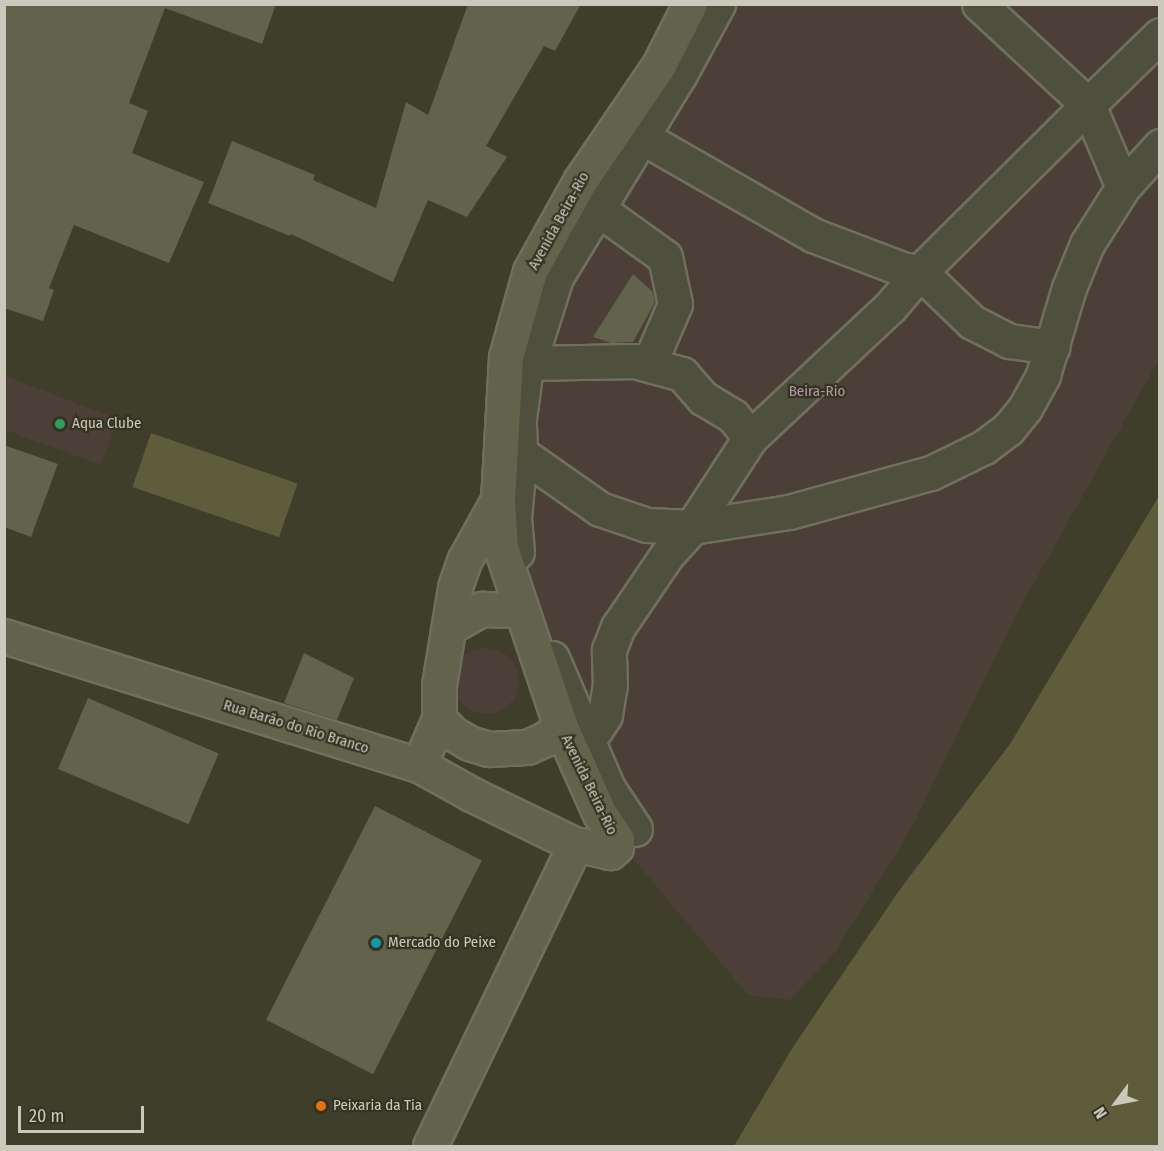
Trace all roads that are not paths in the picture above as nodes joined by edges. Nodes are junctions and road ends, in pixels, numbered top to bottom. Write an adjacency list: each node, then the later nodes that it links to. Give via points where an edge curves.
1 (690, 4): 16 (street, Avenida Beira-Rio, via 659,65 580,180 530,271 506,357)
2 (718, 4): 6 (street)
3 (979, 4): 5 (street)
4 (1160, 35): 5 (street)
5 (1088, 105): 8 (street); 10 (street)
6 (642, 137): 9 (street); 10 (street, via 813,235 905,270)
7 (1160, 146): 8 (street)
8 (1122, 187): 11 (street, via 1087,244 1069,288)
9 (598, 209): 12 (street, via 665,257 675,304); 13 (street, via 556,277)
10 (920, 272): 11 (street, via 972,322 1009,341); 14 (street, via 890,307)
11 (1053, 347): 17 (street, via 1026,408 984,447 958,460 903,482 789,512)
12 (656, 348)
13 (527, 363): 14 (street, via 635,361 682,374 703,398 733,416); 15 (street, via 519,418)
14 (750, 438): 17 (street)
15 (520, 453): 17 (street, via 600,509 647,525); 22 (street, via 514,517 517,555)
16 (498, 500): 18 (street, Avenida Beira-Rio, via 501,548); 19 (street, Avenida Beira-Rio, via 459,572)
17 (692, 527): 22 (street, via 667,555 618,627 609,650 610,685 605,715)
18 (520, 610): 19 (street, via 482,609); 22 (street, Avenida Beira-Rio)
19 (448, 627): 21 (street, Avenida Beira-Rio, via 439,685)
20 (4, 636): 23 (street, Rua Barão do Rio Branco)
21 (439, 719): 22 (street, via 452,733 489,749 527,747); 23 (street, Avenida Beira-Rio)
22 (574, 734): 24 (street); 25 (street, Avenida Beira-Rio, via 599,812 617,839 610,852)
23 (419, 765): 25 (street, Rua Barão do Rio Branco)
24 (635, 829)
25 (576, 845): 26 (street)
26 (430, 1146)

